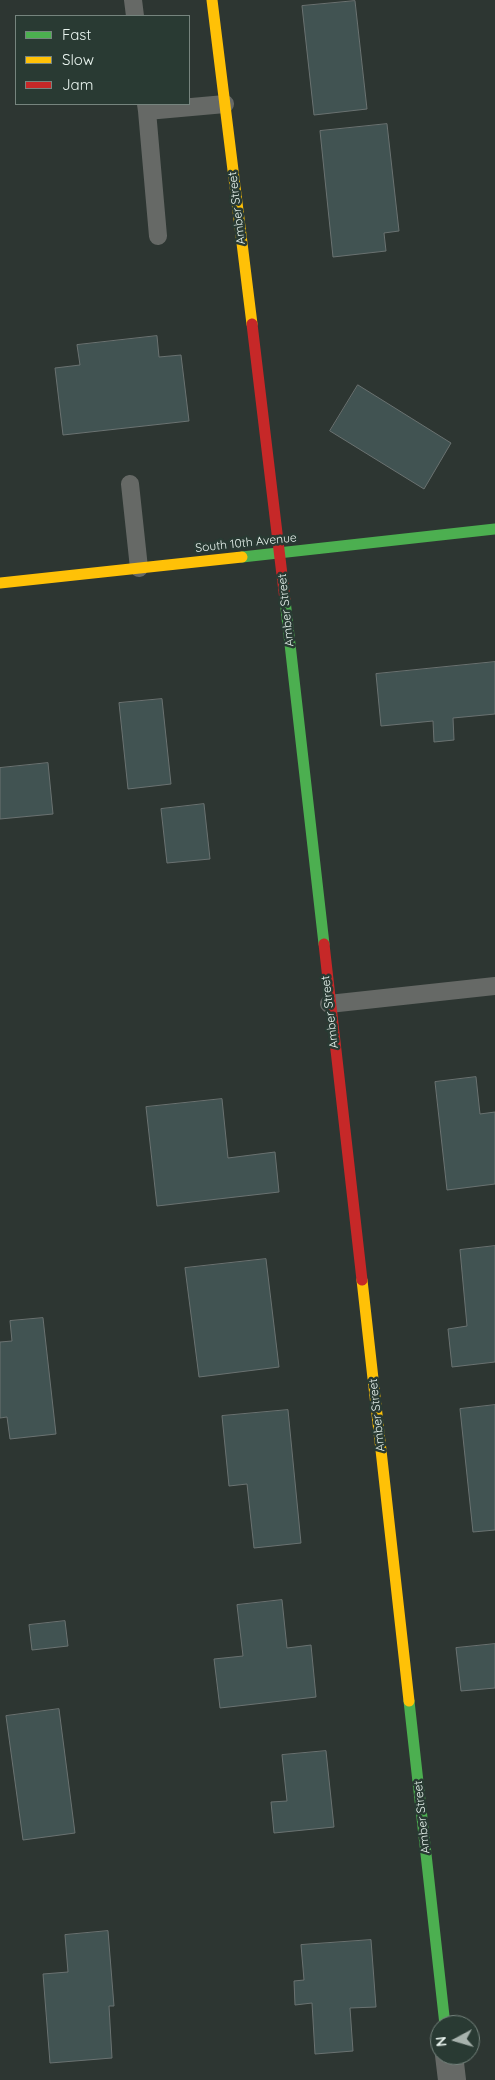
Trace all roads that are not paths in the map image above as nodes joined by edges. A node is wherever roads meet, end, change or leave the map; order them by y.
1 (133, 0) edge
2 (212, 0) edge
3 (135, 15) edge
4 (225, 104) junction
5 (147, 107) edge
6 (158, 236) dead end
7 (130, 484) dead end
8 (495, 529) edge
9 (280, 553) junction
10 (139, 568) junction
11 (0, 583) edge
12 (495, 986) edge
13 (329, 1004) junction
14 (444, 2015) edge
15 (450, 2065) edge
16 (452, 2080) edge

1 - 3 lane
2 - 4 street, Amber Street
4 - 5 lane
4 - 9 street, Amber Street
5 - 6 lane
7 - 10 lane
8 - 9 street, South 10th Avenue
9 - 10 street, South 10th Avenue
9 - 13 street, Amber Street
10 - 11 street, South 10th Avenue
12 - 13 lane
13 - 14 street, Amber Street
15 - 16 street

